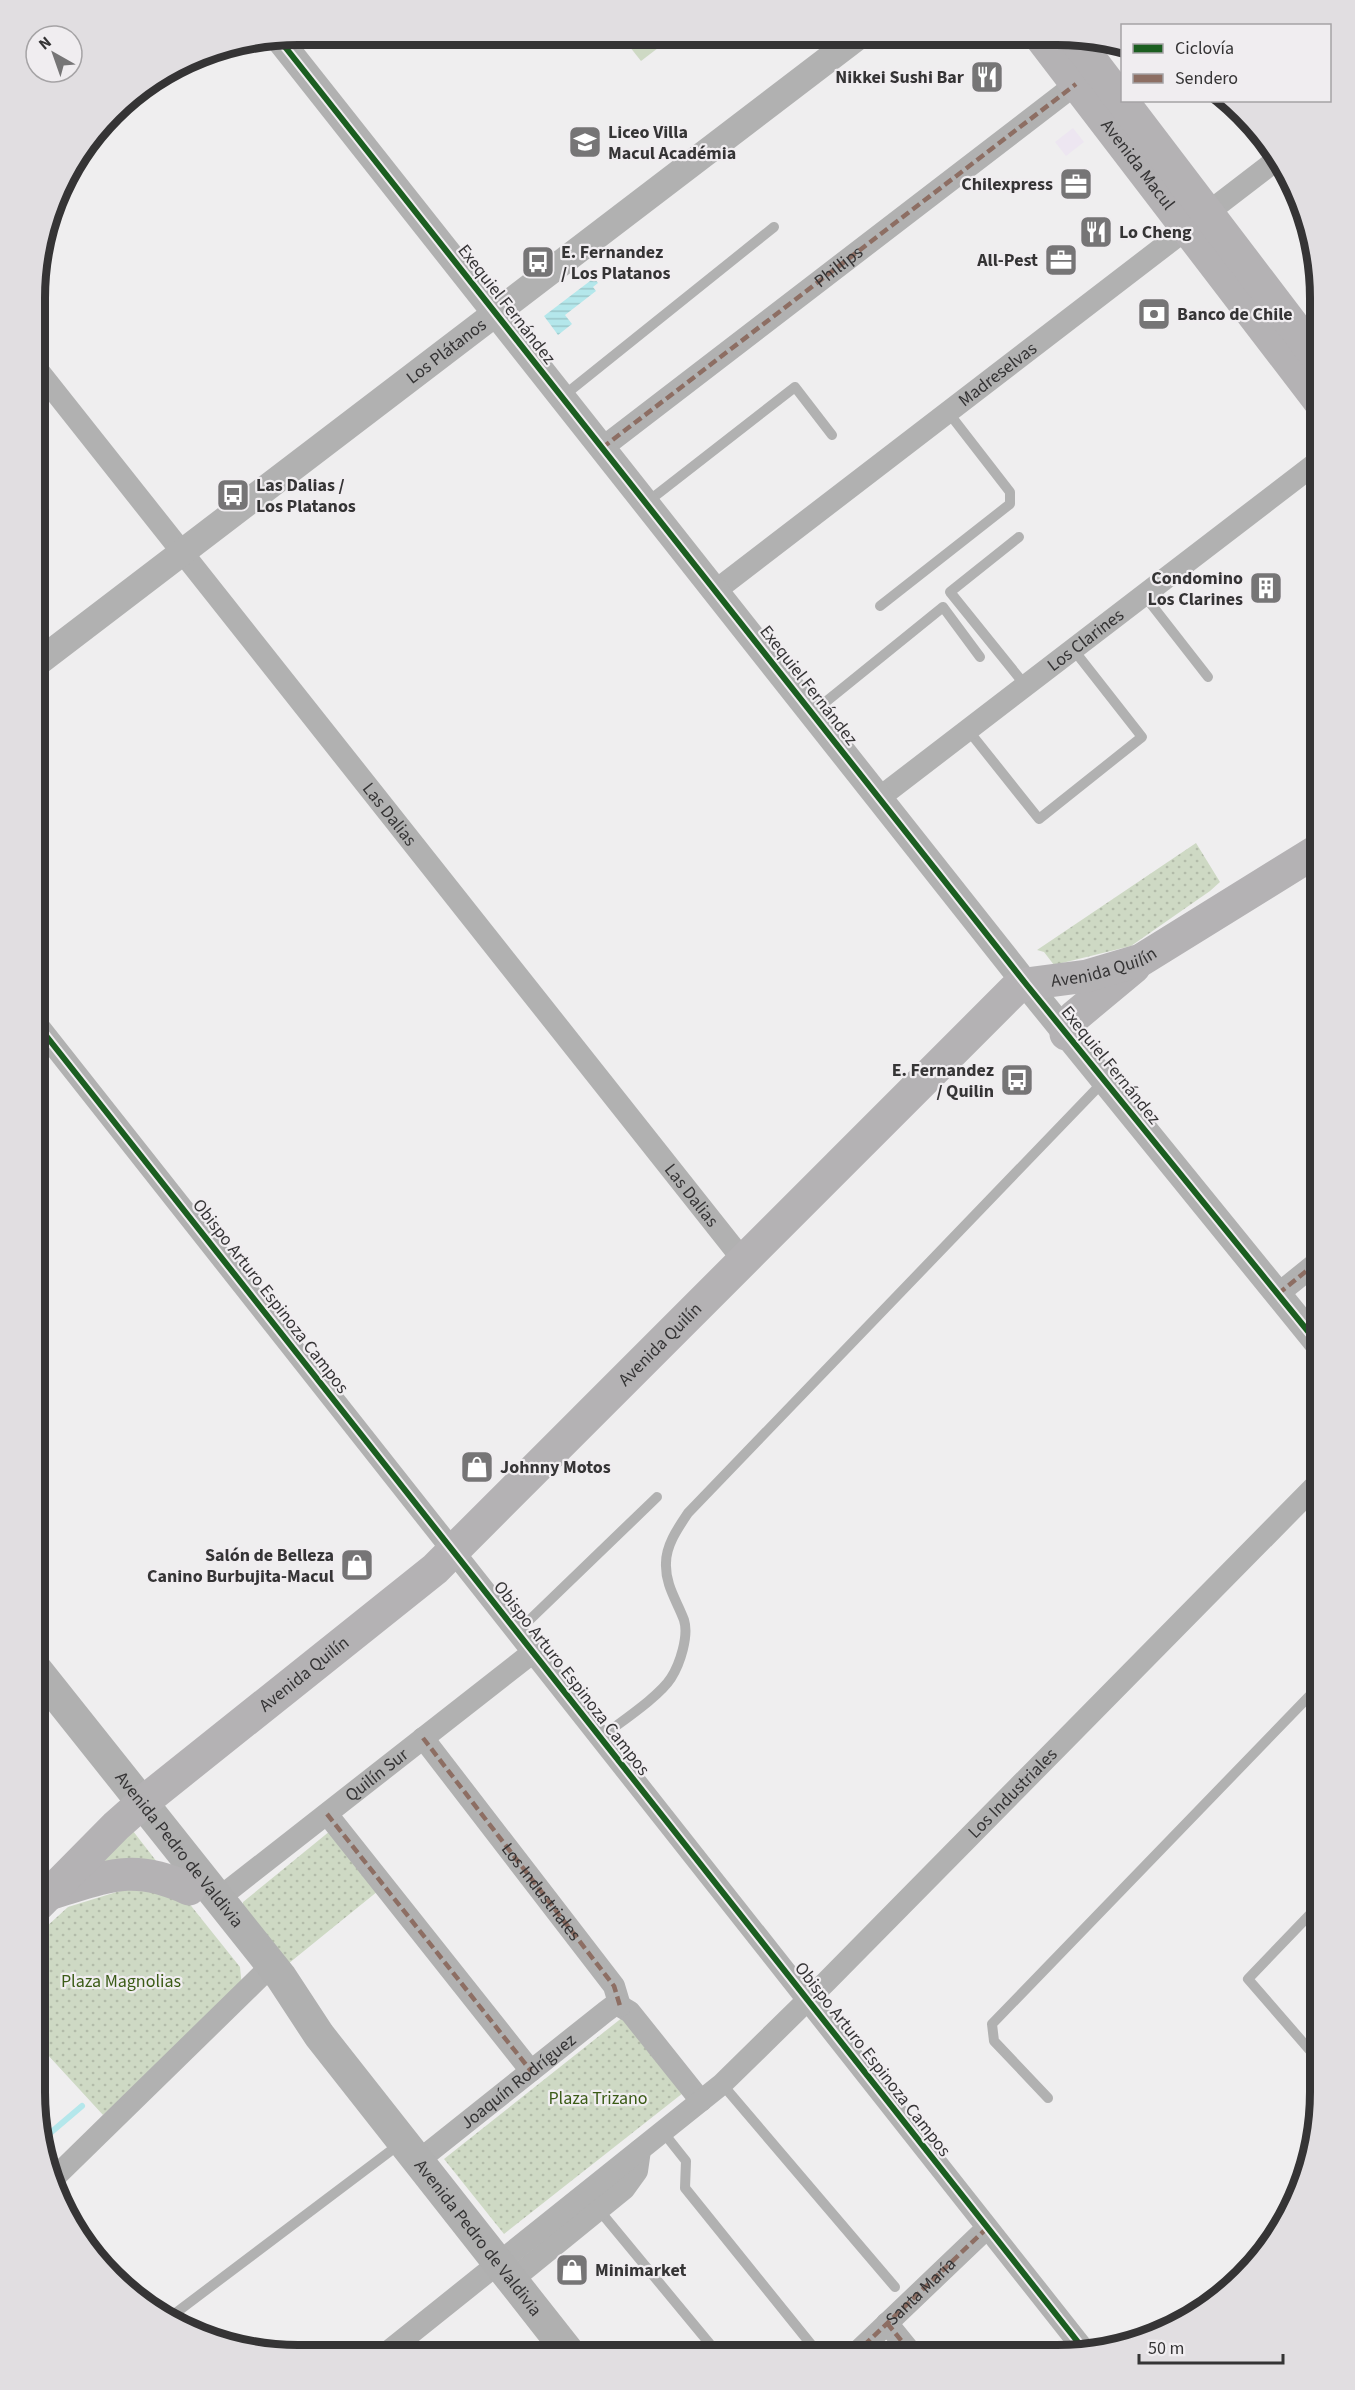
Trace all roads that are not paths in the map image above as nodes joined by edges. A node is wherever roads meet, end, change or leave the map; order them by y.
1 (847, 45) edge
2 (1047, 45) edge
3 (284, 46) edge
4 (1080, 46) edge
5 (1076, 84) junction
6 (1271, 164) edge
7 (1198, 221) junction
8 (774, 227) dead end
9 (495, 312) junction
10 (1310, 350) edge
11 (45, 379) edge
12 (1310, 387) edge
13 (562, 397) junction
14 (948, 412) junction
15 (832, 435) dead end
16 (602, 448) junction
17 (1310, 468) edge
18 (646, 503) junction
19 (1019, 537) dead end
20 (182, 552) junction
21 (715, 591) junction
22 (1144, 595) junction
23 (880, 606) dead end
24 (1073, 649) junction
25 (45, 657) edge
26 (980, 657) dead end
27 (1208, 677) dead end
28 (1024, 685) junction
29 (812, 714) junction
30 (968, 730) junction
31 (879, 798) junction
32 (1310, 855) edge
33 (1141, 960) junction
34 (1026, 984) junction
35 (45, 1034) edge
36 (1066, 1034) junction
37 (1104, 1081) junction
38 (743, 1260) junction
39 (1310, 1268) edge
40 (1278, 1294) junction
41 (1310, 1334) edge
42 (1310, 1491) edge
43 (657, 1497) dead end
44 (453, 1552) junction
45 (517, 1633) junction
46 (532, 1653) junction
47 (45, 1682) edge
48 (1310, 1695) edge
49 (45, 1706) edge
50 (423, 1738) junction
51 (600, 1738) junction
52 (136, 1809) junction
53 (327, 1814) junction
54 (204, 1894) junction
55 (45, 1898) edge
56 (45, 1899) edge
57 (1310, 1914) edge
58 (266, 1970) junction
59 (807, 2001) junction
60 (620, 2006) junction
61 (1310, 2050) edge
62 (531, 2071) junction
63 (722, 2084) junction
64 (1048, 2098) dead end
65 (701, 2101) junction
66 (663, 2132) junction
67 (640, 2150) junction
68 (411, 2151) junction
69 (58, 2174) edge
70 (599, 2210) junction
71 (987, 2228) junction
72 (505, 2272) junction
73 (895, 2287) dead end
74 (176, 2313) edge
75 (887, 2323) junction
76 (1079, 2344) edge
77 (398, 2345) edge
78 (563, 2345) edge
79 (711, 2345) edge
80 (812, 2345) edge
81 (864, 2345) edge
82 (905, 2345) edge

1 - 9 street, Los Plátanos
2 - 5 main road, Avenida Macul
3 - 9 street, Exequiel Fernández
4 - 7 main road, Avenida Macul
5 - 7 main road, Avenida Macul
5 - 16 street, Phillips
6 - 7 street, Madreselvas
7 - 10 main road, Avenida Macul
7 - 12 main road, Avenida Macul
7 - 14 street, Madreselvas
8 - 13 lane
9 - 13 street, Exequiel Fernández
9 - 20 street, Los Plátanos
11 - 20 street, Las Dalias
13 - 16 street, Exequiel Fernández
14 - 21 street, Madreselvas
14 - 23 lane
15 - 18 lane
16 - 18 street, Exequiel Fernández
17 - 22 street, Los Clarines
18 - 21 street, Exequiel Fernández
19 - 28 lane
20 - 25 street, Los Plátanos
20 - 38 street, Las Dalias
21 - 29 street, Exequiel Fernández
22 - 24 street, Los Clarines
22 - 27 lane
24 - 28 street, Los Clarines
24 - 30 lane
26 - 29 lane
28 - 30 street, Los Clarines
29 - 31 street, Exequiel Fernández
30 - 31 street, Los Clarines
31 - 34 street, Exequiel Fernández
32 - 33 main road, Avenida Quilín
33 - 34 main road, Avenida Quilín
33 - 36 main road
34 - 36 street, Exequiel Fernández
34 - 38 main road, Avenida Quilín
35 - 44 street, Obispo Arturo Espinoza Campos
36 - 37 street, Exequiel Fernández
37 - 40 street, Exequiel Fernández
37 - 51 lane
38 - 44 main road, Avenida Quilín
39 - 40 street
40 - 41 street, Exequiel Fernández
42 - 59 street, Los Industriales
43 - 45 lane
44 - 45 street, Obispo Arturo Espinoza Campos
44 - 52 main road, Avenida Quilín
45 - 46 street, Obispo Arturo Espinoza Campos
46 - 50 street, Quilín Sur
46 - 51 street, Obispo Arturo Espinoza Campos
47 - 52 main road, Avenida Pedro de Valdivia
48 - 64 lane
49 - 52 main road, Avenida Pedro de Valdivia
50 - 53 street, Quilín Sur
50 - 60 street, Los Industriales
51 - 59 street, Obispo Arturo Espinoza Campos
52 - 54 main road, Avenida Pedro de Valdivia
52 - 55 main road, Avenida Quilín
53 - 54 street, Quilín Sur
53 - 62 street
54 - 56 main road
54 - 58 main road, Avenida Pedro de Valdivia
57 - 61 lane
58 - 68 main road, Avenida Pedro de Valdivia
58 - 69 street
59 - 63 street, Los Industriales
59 - 71 street, Obispo Arturo Espinoza Campos
60 - 62 street, Joaquín Rodríguez
60 - 65 street, Los Industriales
62 - 68 street, Joaquín Rodríguez
63 - 65 street, Los Industriales
63 - 73 lane
65 - 66 street, Los Industriales
66 - 67 street, Los Industriales
66 - 80 lane
67 - 70 street, Los Industriales
67 - 72 street, Los Industriales
68 - 72 main road, Avenida Pedro de Valdivia
68 - 74 lane
70 - 72 street, Los Industriales
70 - 79 lane
71 - 75 street, Santa María
71 - 76 street, Obispo Arturo Espinoza Campos
72 - 77 street, Los Industriales
72 - 78 main road, Avenida Pedro de Valdivia
75 - 81 street, Santa María
75 - 82 street

